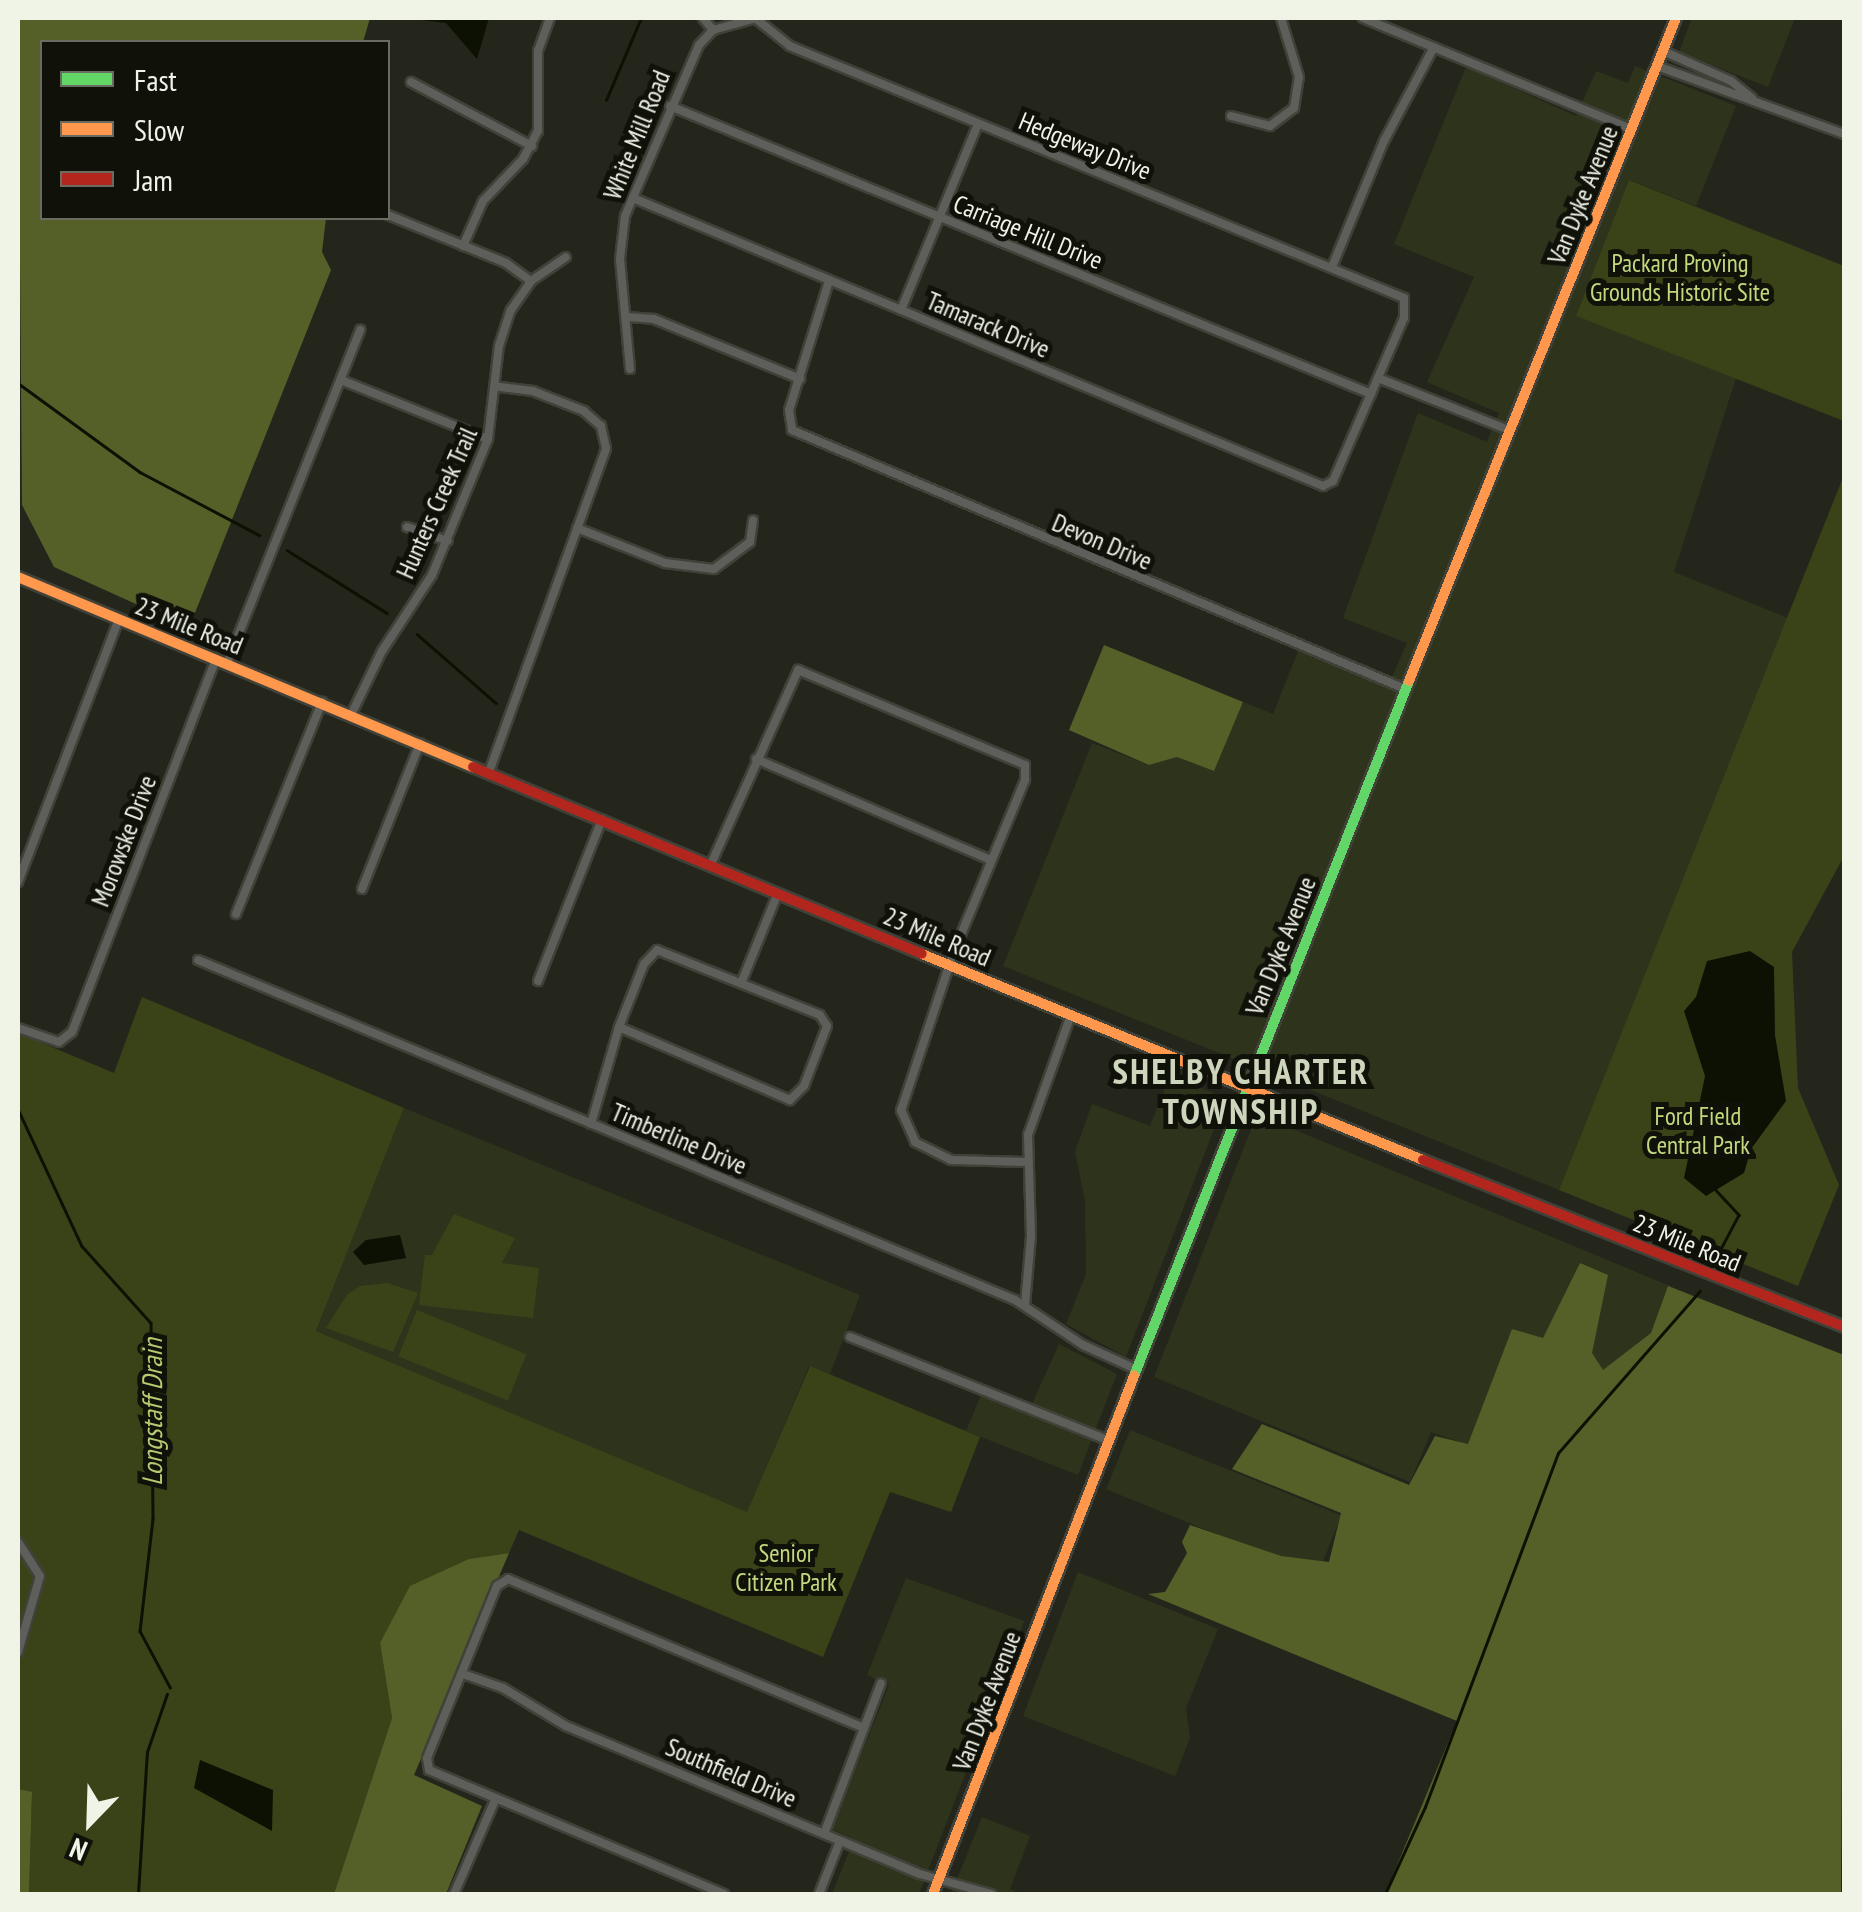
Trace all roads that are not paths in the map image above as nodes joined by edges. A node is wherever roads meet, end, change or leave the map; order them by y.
1 (550, 18) edge
2 (703, 18) edge
3 (756, 18) edge
4 (1281, 18) edge
5 (1363, 18) edge
6 (1676, 18) edge
7 (713, 30) junction
8 (1434, 47) junction
9 (1663, 51) junction
10 (1657, 66) junction
11 (412, 82) dead end
12 (1752, 98) junction
13 (670, 106) junction
14 (1232, 116) dead end
15 (978, 124) junction
16 (1631, 129) junction
17 (1844, 134) edge
18 (532, 146) junction
19 (632, 198) junction
20 (390, 216) edge
21 (939, 218) junction
22 (462, 246) junction
23 (566, 257) dead end
24 (1332, 268) junction
25 (829, 280) junction
26 (531, 281) junction
27 (901, 310) junction
28 (628, 317) junction
29 (360, 330) dead end
30 (630, 369) dead end
31 (800, 378) junction
32 (1378, 378) junction
33 (341, 380) junction
34 (498, 387) junction
35 (1371, 394) junction
36 (1509, 430) junction
37 (488, 439) junction
38 (753, 520) dead end
39 (407, 527) dead end
40 (577, 528) junction
41 (448, 540) junction
42 (18, 577) edge
43 (119, 619) junction
44 (222, 661) junction
45 (1404, 689) junction
46 (322, 702) junction
47 (351, 715) junction
48 (420, 744) junction
49 (756, 760) junction
50 (489, 772) junction
51 (602, 819) junction
52 (990, 860) junction
53 (712, 864) junction
54 (18, 882) edge
55 (362, 889) dead end
56 (778, 892) junction
57 (236, 914) dead end
58 (198, 960) dead end
59 (952, 964) junction
60 (538, 981) dead end
61 (742, 981) junction
62 (1071, 1014) junction
63 (620, 1027) junction
64 (18, 1028) edge
65 (1245, 1088) junction
66 (590, 1124) junction
67 (1025, 1162) junction
68 (1025, 1305) junction
69 (1844, 1327) edge
70 (850, 1337) dead end
71 (1138, 1370) junction
72 (1110, 1441) junction
73 (18, 1542) edge
74 (18, 1652) edge
75 (463, 1674) junction
76 (881, 1683) dead end
77 (864, 1728) junction
78 (495, 1800) junction
79 (824, 1834) junction
80 (840, 1841) junction
81 (938, 1879) junction
82 (454, 1894) edge
83 (724, 1894) edge
84 (819, 1894) edge
85 (933, 1894) edge
86 (990, 1894) edge

1 - 18 street
2 - 7 street
3 - 7 street
3 - 15 street, Hedgeway Drive
4 - 14 street
5 - 8 street
6 - 9 main road, Van Dyke Avenue
7 - 13 street, White Mill Road
8 - 16 street
8 - 24 street
9 - 10 main road, Van Dyke Avenue
9 - 12 street
10 - 12 street
10 - 16 main road, Van Dyke Avenue
11 - 18 street
12 - 17 street
13 - 19 street, White Mill Road
13 - 21 street, Carriage Hill Drive
15 - 21 street
15 - 24 street, Hedgeway Drive
16 - 36 main road, Van Dyke Avenue
18 - 22 street
19 - 25 street, Tamarack Drive
19 - 28 street, White Mill Road
20 - 22 street
21 - 27 street
21 - 35 street, Carriage Hill Drive
22 - 26 street
23 - 26 street, Hunters Creek Trail
24 - 32 street, Hedgeway Drive
25 - 27 street, Tamarack Drive
25 - 31 street
26 - 34 street, Hunters Creek Trail
27 - 35 street, Tamarack Drive
28 - 30 street, White Mill Road
28 - 31 street
29 - 33 street, Morowske Drive
31 - 45 street, Devon Drive
32 - 35 street
32 - 36 street
33 - 37 street
33 - 44 street, Morowske Drive
34 - 37 street, Hunters Creek Trail
34 - 40 street
36 - 45 main road, Van Dyke Avenue
37 - 41 street, Hunters Creek Trail
38 - 40 street
39 - 41 street
40 - 50 street
41 - 47 street, Hunters Creek Trail
42 - 43 main road, 23 Mile Road
43 - 44 main road, 23 Mile Road
43 - 54 street
44 - 46 main road, 23 Mile Road
44 - 64 street, Morowske Drive
45 - 65 main road, Van Dyke Avenue
46 - 47 main road, 23 Mile Road
46 - 57 street
47 - 48 main road, 23 Mile Road
48 - 50 main road, 23 Mile Road
48 - 55 street
49 - 52 street
49 - 52 street
49 - 53 street
50 - 51 main road, 23 Mile Road
51 - 53 main road, 23 Mile Road
51 - 60 street
52 - 59 street
53 - 56 main road, 23 Mile Road
56 - 59 main road, 23 Mile Road
56 - 61 street
58 - 66 street, Timberline Drive
59 - 62 main road, 23 Mile Road
59 - 67 street
61 - 63 street
61 - 63 street
62 - 65 main road, 23 Mile Road
62 - 67 street
63 - 66 street
65 - 69 main road, 23 Mile Road
65 - 71 main road, Van Dyke Avenue
66 - 68 street, Timberline Drive
67 - 68 street
68 - 71 street, Timberline Drive
70 - 72 street
71 - 72 main road, Van Dyke Avenue
72 - 81 main road, Van Dyke Avenue
73 - 74 street
75 - 77 street
75 - 78 street
75 - 79 street, Southfield Drive
76 - 77 street
77 - 79 street
78 - 82 street
78 - 83 street
79 - 80 street, Southfield Drive
80 - 81 street, Southfield Drive
80 - 84 street
81 - 85 main road, Van Dyke Avenue
81 - 86 street, Southfield Drive

